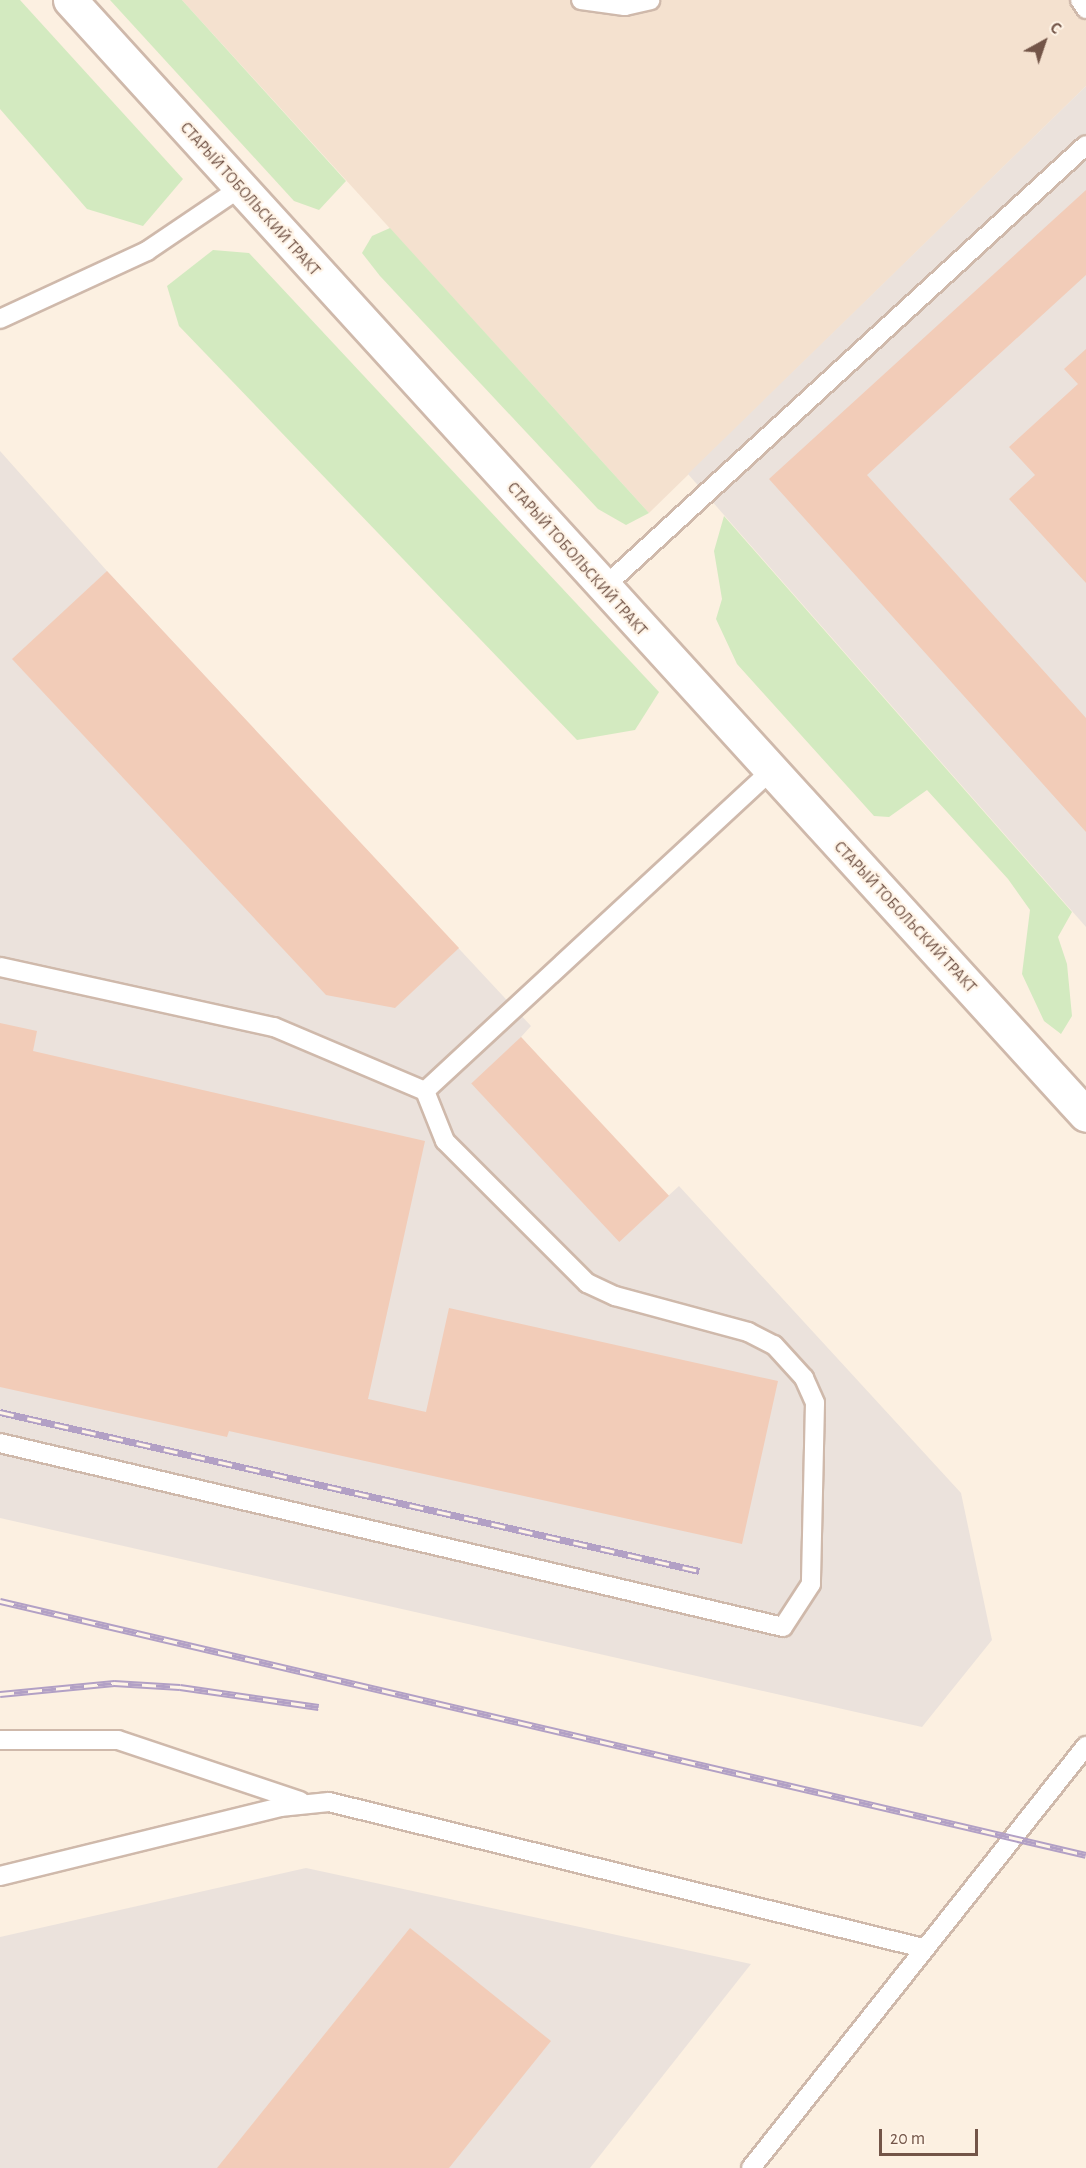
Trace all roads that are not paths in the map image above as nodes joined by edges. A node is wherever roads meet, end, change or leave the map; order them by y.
1 (70, 0) edge
2 (581, 0) edge
3 (650, 0) edge
4 (1080, 0) edge
5 (1086, 9) edge
6 (1086, 145) edge
7 (240, 188) junction
8 (0, 319) edge
9 (603, 588) junction
10 (770, 771) junction
11 (0, 967) edge
12 (425, 1091) junction
13 (1086, 1115) edge
14 (0, 1443) edge
15 (0, 1740) edge
16 (1086, 1746) edge
17 (303, 1802) junction
18 (0, 1876) edge
19 (923, 1948) junction
20 (752, 2168) edge

1 - 7 street, СТАРЫЙ ТОБОЛЬСКИЙ ТРАКТ
2 - 3 lane
4 - 5 lane
6 - 9 lane
7 - 8 lane
7 - 9 street, СТАРЫЙ ТОБОЛЬСКИЙ ТРАКТ
9 - 10 street, СТАРЫЙ ТОБОЛЬСКИЙ ТРАКТ
10 - 12 lane
10 - 13 street, СТАРЫЙ ТОБОЛЬСКИЙ ТРАКТ
11 - 12 lane
12 - 14 lane
15 - 17 lane
16 - 19 lane
17 - 18 lane
17 - 19 lane
19 - 20 lane

